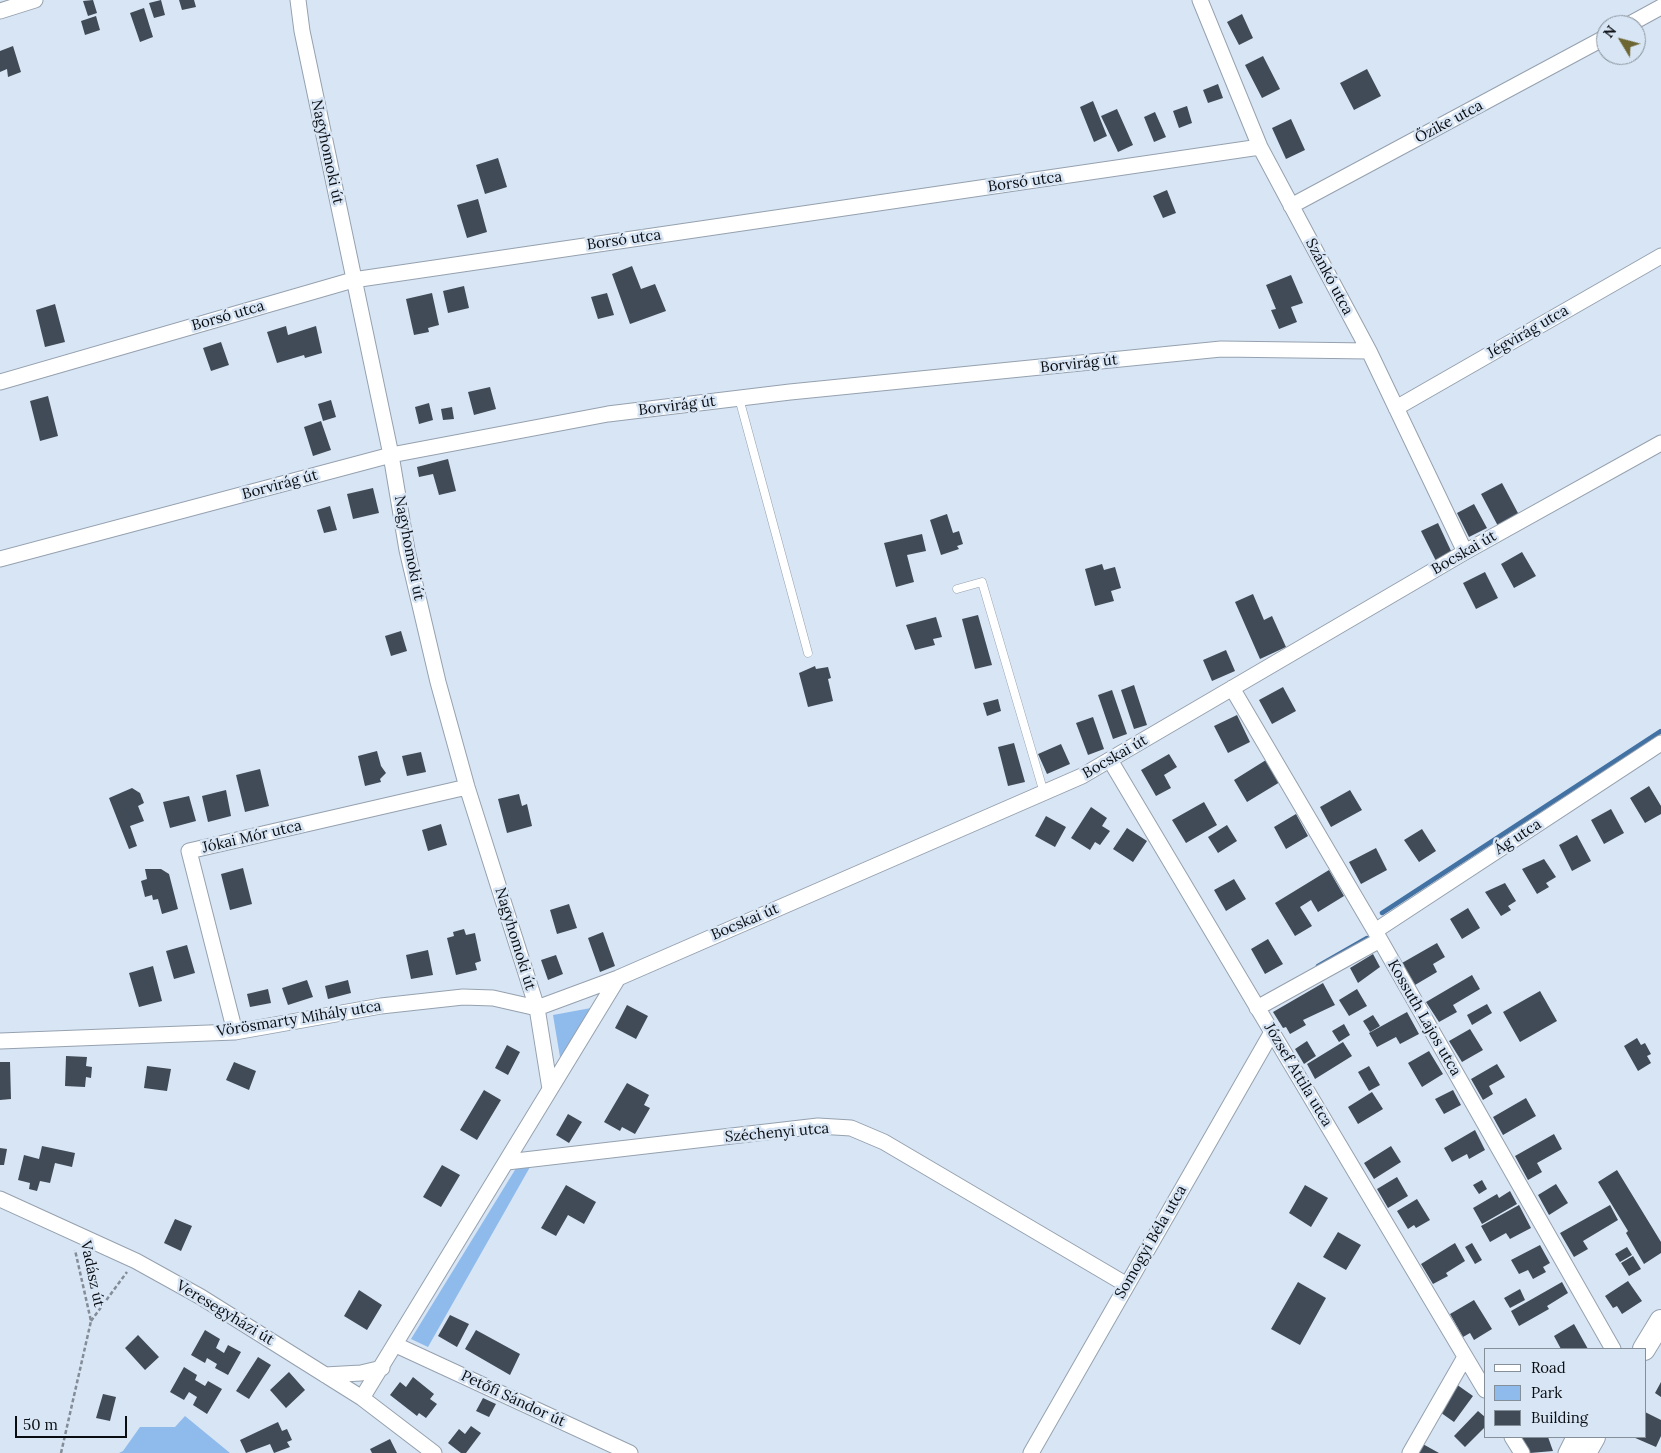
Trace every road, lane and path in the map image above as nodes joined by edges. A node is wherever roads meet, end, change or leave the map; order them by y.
1 (35, 0) edge
2 (298, 0) edge
3 (1200, 0) edge
4 (1661, 7) edge
5 (0, 11) edge
6 (1646, 15) edge
7 (1596, 42) edge
8 (1260, 147) junction
9 (1291, 206) junction
10 (1661, 256) edge
11 (353, 280) junction
12 (1368, 350) junction
13 (0, 382) edge
14 (739, 398) junction
15 (1396, 408) junction
16 (1661, 443) edge
17 (392, 455) junction
18 (1465, 552) junction
19 (0, 560) edge
20 (957, 589) dead end
21 (808, 653) dead end
22 (1232, 688) junction
23 (1661, 743) edge
24 (1110, 760) junction
25 (467, 787) junction
26 (1044, 793) junction
27 (1377, 936) junction
28 (618, 978) junction
29 (537, 1008) junction
30 (1258, 1008) junction
31 (235, 1032) junction
32 (1272, 1032) junction
33 (0, 1041) edge
34 (550, 1089) junction
35 (507, 1162) junction
36 (0, 1199) edge
37 (71, 1232) junction
38 (136, 1261) junction
39 (1127, 1285) junction
40 (90, 1321) junction
41 (1661, 1321) edge
42 (396, 1345) junction
43 (1612, 1348) edge
44 (1645, 1348) edge
45 (1465, 1357) junction
46 (382, 1368) junction
47 (325, 1375) junction
48 (1484, 1388) edge
49 (362, 1398) junction
50 (1513, 1438) edge
51 (1574, 1438) edge
52 (1593, 1438) edge
53 (61, 1453) edge
54 (434, 1453) edge
55 (630, 1453) edge
56 (1030, 1453) edge
57 (1410, 1453) edge
58 (1522, 1453) edge
59 (1566, 1453) edge
60 (1585, 1453) edge

1 - 5 street
2 - 11 street, Nagyhomoki út
3 - 8 street, Szánkó utca
4 - 6 street
7 - 9 street, Őzike utca
8 - 9 street, Szánkó utca
8 - 11 street, Borsó utca
9 - 12 street, Szánkó utca
10 - 15 street, Jégvirág utca
11 - 13 street, Borsó utca
11 - 17 street, Nagyhomoki út
12 - 14 street, Borvirág út
12 - 15 street, Szánkó utca
14 - 17 street, Borvirág út
14 - 21 lane
15 - 18 street, Szánkó utca
16 - 18 street, Bocskai út
17 - 19 street, Borvirág út
17 - 25 street, Nagyhomoki út
18 - 22 street, Bocskai út
20 - 26 lane
22 - 24 street, Bocskai út
22 - 27 street, Kossuth Lajos utca
23 - 27 street, Ág utca
24 - 26 street, Bocskai út
24 - 30 street, József Attila utca
25 - 29 street, Nagyhomoki út
25 - 31 street, Jókai Mór utca
26 - 28 street, Bocskai út
27 - 30 street, Ág utca
27 - 43 street, Kossuth Lajos utca
28 - 29 street, Bocskai út
28 - 34 street
29 - 31 street, Vörösmarty Mihály utca
29 - 34 street, Nagyhomoki út
30 - 32 street, József Attila utca
31 - 33 street, Vörösmarty Mihály utca
32 - 39 street, Somogyi Béla utca
32 - 45 street, József Attila utca
34 - 35 street
35 - 39 street, Széchenyi utca
35 - 42 street
36 - 37 street, Veresegyházi út
37 - 38 street, Veresegyházi út
37 - 40 path, Vadász út
38 - 40 path, Vadász út
38 - 47 street, Veresegyházi út
39 - 56 street, Somogyi Béla utca
40 - 53 path, Vadász út
41 - 44 main road
42 - 46 street
42 - 55 street, Petőfi Sándor út
45 - 48 street, József Attila utca
45 - 57 street
46 - 47 street
46 - 49 street
47 - 49 street, Veresegyházi út
49 - 54 street, Veresegyházi út
50 - 58 street
51 - 59 street
52 - 60 main road

